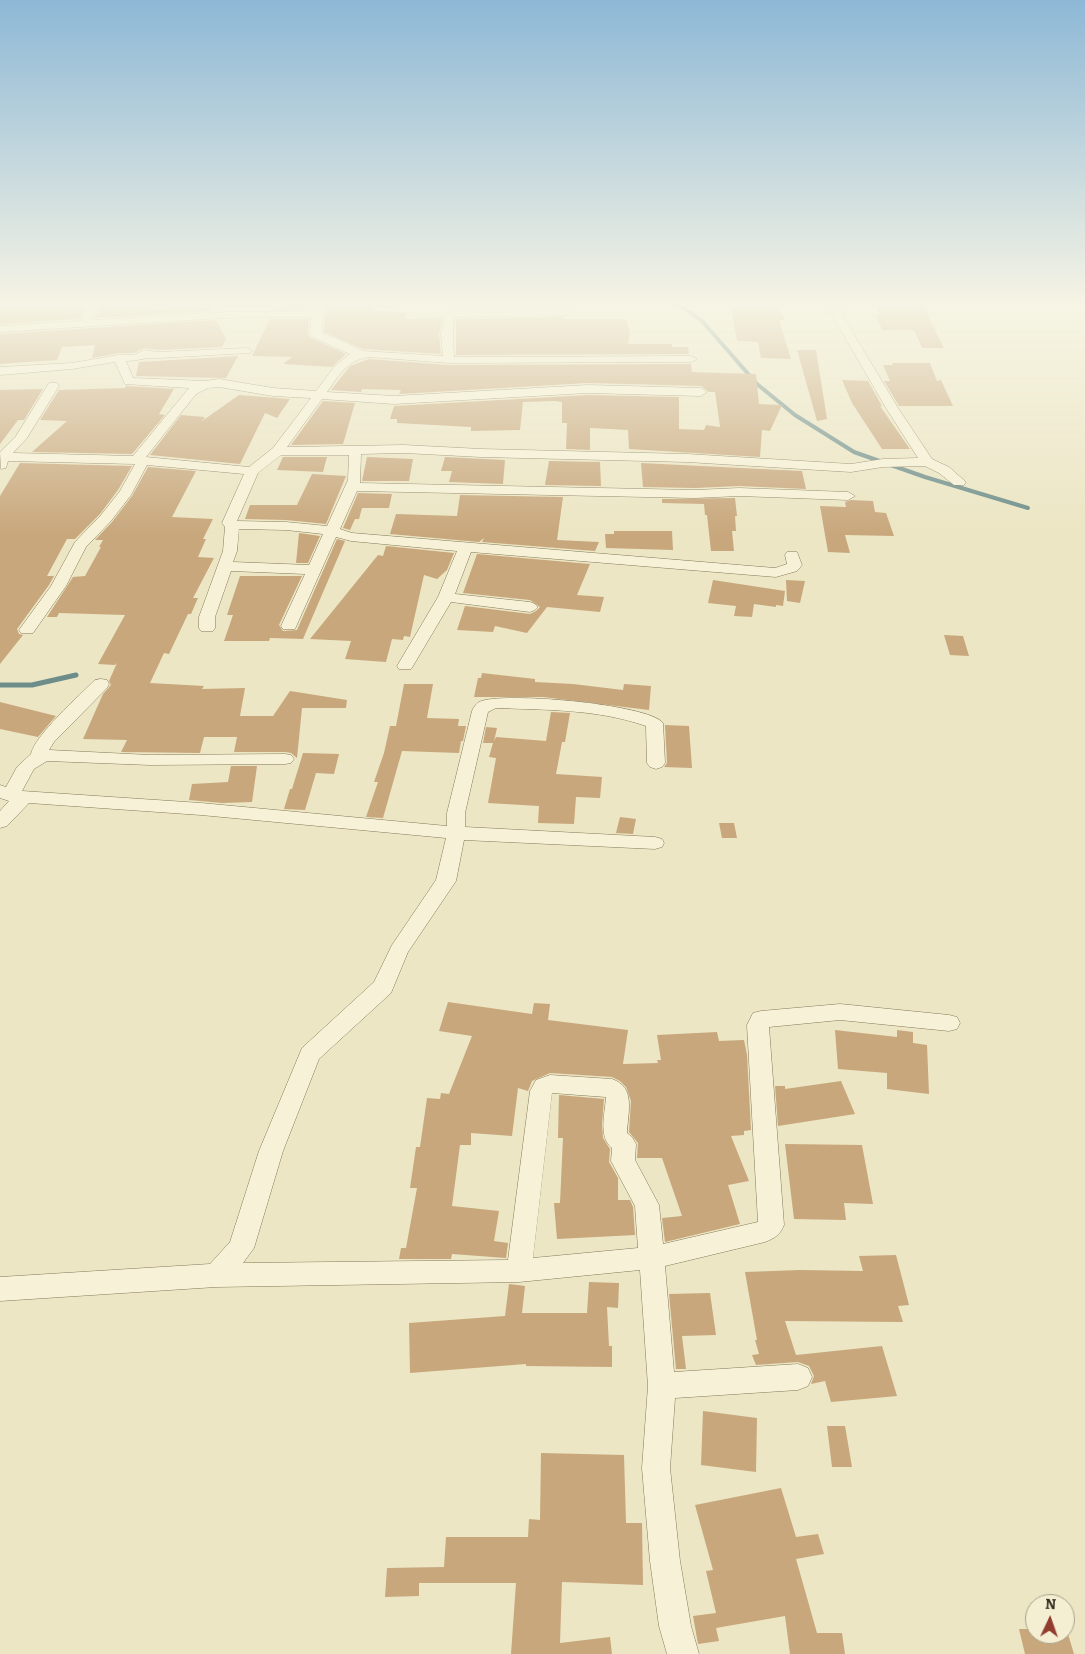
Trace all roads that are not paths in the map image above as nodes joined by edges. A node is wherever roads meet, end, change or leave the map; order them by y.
1 (128, 380) edge
2 (330, 380) edge
3 (876, 380) edge
4 (205, 385) junction
5 (53, 386) dead end
6 (701, 392) dead end
7 (319, 395) junction
8 (278, 451) junction
9 (356, 451) junction
10 (1, 460) edge
11 (140, 461) junction
12 (927, 462) junction
13 (252, 471) junction
14 (959, 482) dead end
15 (351, 487) junction
16 (848, 496) dead end
17 (232, 526) junction
18 (331, 532) junction
19 (466, 548) junction
20 (792, 555) dead end
21 (225, 566) junction
22 (313, 570) junction
23 (446, 596) junction
24 (530, 607) dead end
25 (289, 626) dead end
26 (207, 628) dead end
27 (27, 630) dead end
28 (405, 666) dead end
29 (101, 684) dead end
30 (40, 756) junction
31 (285, 759) dead end
32 (656, 763) dead end
33 (20, 774) junction
34 (0, 779) edge
35 (12, 795) edge
36 (0, 822) edge
37 (456, 833) junction
38 (656, 843) dead end
39 (949, 1023) dead end
40 (650, 1258) junction
41 (519, 1271) junction
42 (216, 1275) junction
43 (0, 1289) edge
44 (798, 1377) dead end
45 (662, 1386) junction
46 (683, 1654) edge

1 - 4 street
2 - 7 street
3 - 12 street
4 - 7 street
4 - 11 street
5 - 10 street
6 - 7 street
7 - 8 street
8 - 9 street
8 - 13 street
9 - 12 street
9 - 15 street
10 - 11 street
11 - 13 street
11 - 27 street
12 - 14 street
13 - 17 street
15 - 16 street
15 - 18 street
17 - 18 street
17 - 21 street
18 - 19 street
18 - 22 street
19 - 20 street
19 - 23 street
21 - 22 street
21 - 26 street
22 - 25 street
23 - 24 street
23 - 28 street
29 - 30 street
30 - 31 street
30 - 33 street
32 - 37 street
33 - 34 street
33 - 35 street
35 - 36 street
35 - 37 street
37 - 38 street
37 - 42 street
39 - 40 street
40 - 41 street
40 - 41 street
40 - 45 street
41 - 42 street
42 - 43 street
44 - 45 street
45 - 46 street

